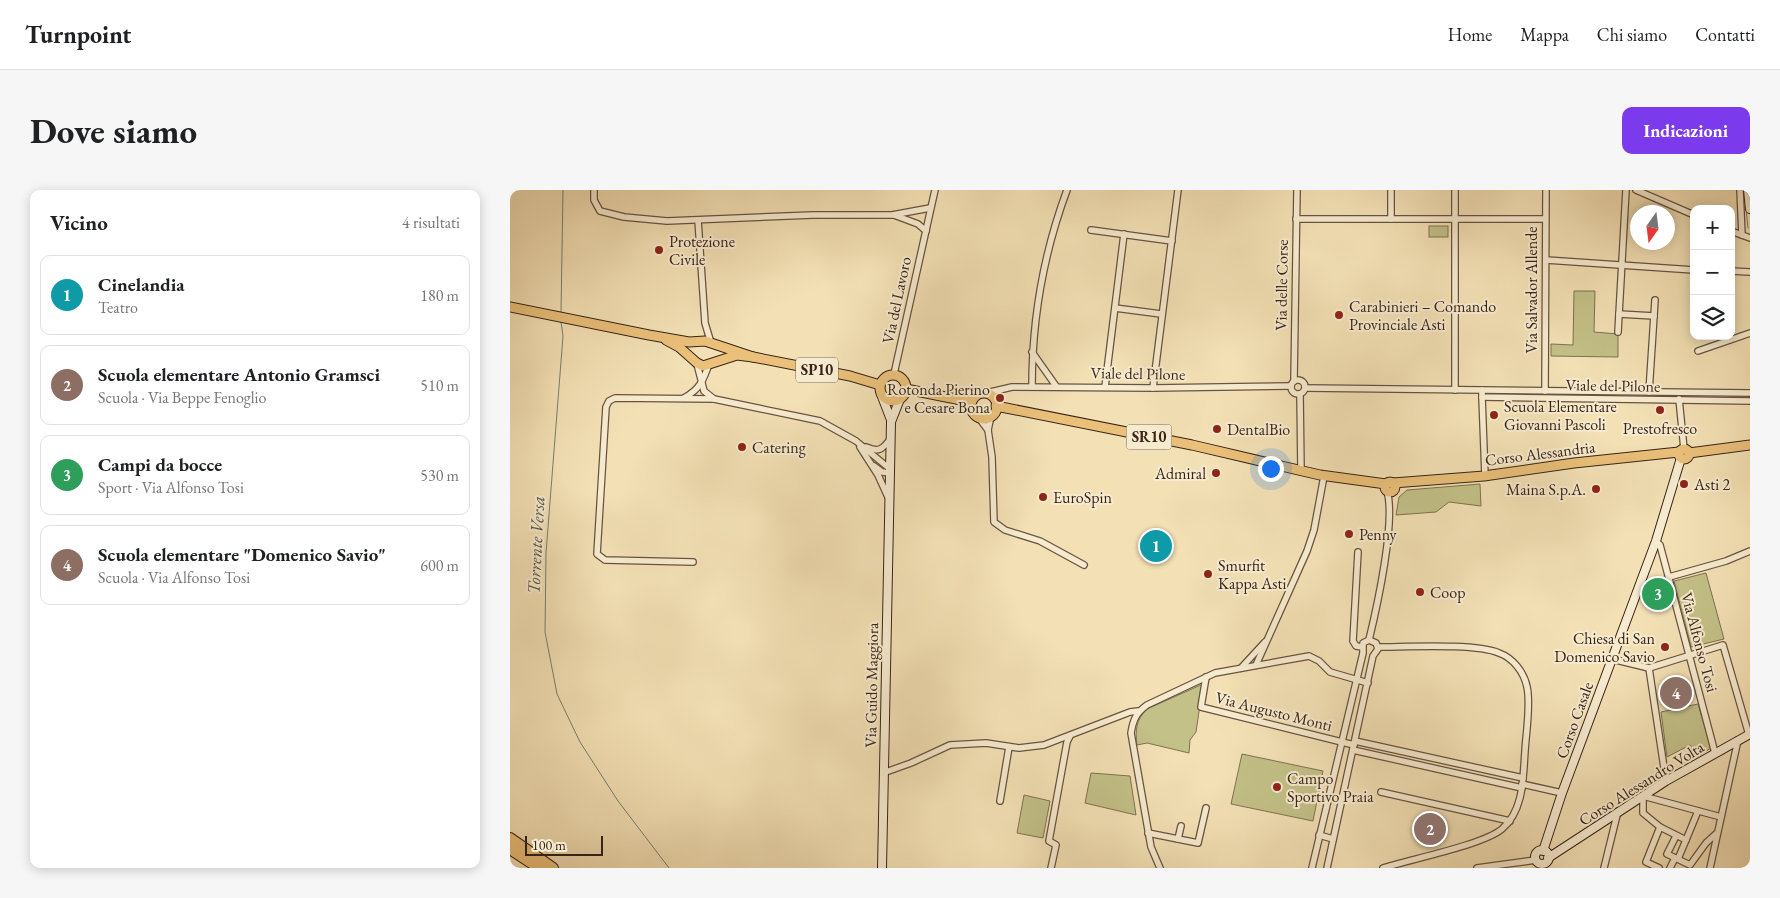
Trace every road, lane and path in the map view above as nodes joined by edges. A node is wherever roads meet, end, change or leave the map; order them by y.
1 (594, 190) edge
2 (934, 190) edge
3 (1067, 190) edge
4 (1178, 190) edge
5 (1296, 190) edge
6 (1391, 190) edge
7 (1455, 190) edge
8 (1546, 190) edge
9 (1626, 190) edge
10 (1636, 190) edge
11 (1740, 190) edge
12 (1748, 190) edge
13 (930, 208) junction
14 (1750, 209) edge
15 (1690, 213) edge
16 (892, 215) junction
17 (1296, 219) junction
18 (1391, 219) junction
19 (1456, 219) junction
20 (1545, 219) junction
21 (698, 220) junction
22 (1091, 230) dead end
23 (926, 231) junction
24 (1735, 232) edge
25 (1124, 234) junction
26 (1742, 235) junction
27 (1750, 238) edge
28 (1172, 241) junction
29 (1546, 260) junction
30 (1622, 264) junction
31 (1690, 270) edge
32 (1735, 271) edge
33 (1750, 272) edge
34 (1655, 300) dead end
35 (510, 306) edge
36 (1115, 308) junction
37 (1161, 314) junction
38 (1619, 314) junction
39 (1654, 316) junction
40 (1618, 332) dead end
41 (1750, 333) edge
42 (649, 335) junction
43 (709, 343) junction
44 (1698, 351) dead end
45 (1032, 352) junction
46 (753, 357) junction
47 (694, 360) junction
48 (710, 364) junction
49 (894, 374) junction
50 (703, 384) junction
51 (1292, 384) junction
52 (1056, 386) junction
53 (1032, 387) junction
54 (1105, 387) junction
55 (1153, 388) junction
56 (1305, 388) junction
57 (881, 389) junction
58 (906, 389) junction
59 (1455, 390) junction
60 (1482, 390) junction
61 (1545, 391) junction
62 (1649, 392) junction
63 (986, 393) junction
64 (1750, 393) edge
65 (1300, 394) junction
66 (1482, 397) junction
67 (684, 398) junction
68 (900, 399) junction
69 (1679, 399) junction
70 (714, 400) junction
71 (1750, 401) edge
72 (971, 402) junction
73 (996, 406) junction
74 (991, 416) junction
75 (979, 418) junction
76 (891, 422) junction
77 (988, 430) junction
78 (891, 438) junction
79 (856, 441) junction
80 (1750, 445) edge
81 (1683, 453) junction
82 (870, 463) junction
83 (890, 471) junction
84 (1301, 471) junction
85 (1324, 476) junction
86 (1485, 476) junction
87 (1388, 488) junction
88 (890, 502) junction
89 (1656, 541) junction
90 (1750, 551) edge
91 (1358, 552) dead end
92 (693, 562) dead end
93 (1084, 565) dead end
94 (1669, 578) junction
95 (1370, 640) junction
96 (1266, 641) junction
97 (1378, 646) junction
98 (1362, 650) junction
99 (1373, 656) junction
100 (1689, 656) junction
101 (1612, 659) junction
102 (1256, 665) junction
103 (1242, 668) junction
104 (1649, 668) junction
105 (1206, 676) junction
106 (1355, 680) junction
107 (1368, 683) junction
108 (1351, 698) junction
109 (1364, 701) junction
110 (1138, 711) junction
111 (1749, 734) edge
112 (1070, 736) junction
113 (1738, 740) junction
114 (1341, 742) junction
115 (1354, 745) junction
116 (1009, 748) junction
117 (1714, 753) junction
118 (883, 773) junction
119 (1666, 781) junction
120 (1522, 783) junction
121 (1331, 785) junction
122 (1344, 788) junction
123 (1381, 792) dead end
124 (1562, 793) junction
125 (1643, 796) junction
126 (1000, 801) dead end
127 (1206, 808) dead end
128 (1698, 811) junction
129 (1616, 815) junction
130 (1721, 817) junction
131 (1510, 821) junction
132 (1181, 826) dead end
133 (1660, 827) junction
134 (1148, 833) junction
135 (1717, 833) junction
136 (1319, 835) junction
137 (1676, 836) junction
138 (510, 838) edge
139 (1178, 839) junction
140 (1333, 839) junction
141 (1686, 840) junction
142 (510, 849) edge
143 (1546, 854) junction
144 (1676, 859) junction
145 (1537, 864) edge
146 (539, 868) edge
147 (553, 868) edge
148 (882, 868) edge
149 (1050, 868) edge
150 (1160, 868) edge
151 (1312, 868) edge
152 (1327, 868) edge
153 (1383, 868) edge
154 (1477, 868) edge
155 (1604, 868) edge
156 (1659, 868) edge
157 (1670, 868) edge
158 (1710, 868) edge

1 - 21 street
2 - 13 street, Via del Lavoro
3 - 45 street
4 - 28 street
5 - 17 street, Via delle Corse
6 - 18 street
7 - 19 street
8 - 20 street, Via Salvador Allende
9 - 30 street
10 - 15 street
11 - 26 street
12 - 14 street
13 - 16 street
13 - 23 street, Via del Lavoro
16 - 21 street
16 - 23 street
17 - 18 street
17 - 51 street, Via delle Corse
18 - 19 street
19 - 20 street
19 - 59 street
20 - 29 street, Via Salvador Allende
21 - 43 street
22 - 25 street
23 - 49 street, Via del Lavoro
24 - 26 street
25 - 28 street
25 - 36 street
26 - 27 street
28 - 37 street
29 - 30 street
29 - 61 street, Via Salvador Allende
30 - 31 street
30 - 38 street
32 - 33 street
34 - 39 street
35 - 42 main road, SP10
36 - 37 street
36 - 54 street
37 - 55 street
38 - 39 street
38 - 40 street
39 - 62 street
41 - 44 street
42 - 43 main road, SP10
42 - 47 main road, SP10
43 - 46 main road, SP10
43 - 47 main road
43 - 48 main road
45 - 52 street
45 - 53 street
46 - 48 main road, SP10
46 - 57 main road, SP10
47 - 48 main road, SP10
47 - 50 street
48 - 50 street
49 - 57 main road
49 - 58 main road
50 - 67 street
50 - 70 street
51 - 55 street, Viale del Pilone
51 - 56 street
51 - 65 street
52 - 53 street, Viale del Pilone
52 - 54 street, Viale del Pilone
53 - 63 street, Viale del Pilone
54 - 55 street, Viale del Pilone
56 - 59 street, Viale del Pilone
56 - 65 street
57 - 68 main road, SP10
57 - 76 street, Via Guido Maggiora
58 - 68 main road
58 - 72 main road
59 - 60 street, Viale del Pilone
60 - 61 street, Viale del Pilone
60 - 66 street
61 - 62 street, Viale del Pilone
62 - 64 street, Viale del Pilone
63 - 72 main road
63 - 73 main road
65 - 84 street
66 - 69 street, Viale del Pilone
66 - 86 street
67 - 70 street, Via Guido Maggiora
67 - 92 street, Via Guido Maggiora
68 - 76 street, Via Guido Maggiora
69 - 71 street, Viale del Pilone
69 - 81 street
70 - 79 street, Via Guido Maggiora
72 - 75 main road
73 - 74 main road
73 - 84 main road, SR10
74 - 75 main road
74 - 77 street
75 - 77 street
76 - 78 street, Via Guido Maggiora
77 - 93 street
78 - 79 street, Via Guido Maggiora
78 - 83 street, Via Guido Maggiora
79 - 82 street, Via Guido Maggiora
79 - 83 street, Via Guido Maggiora
80 - 81 main road, Corso Alessandria
81 - 86 main road, Corso Alessandria
81 - 89 street, Corso Casale
82 - 83 street
82 - 88 street, Via Guido Maggiora
83 - 88 street, Via Guido Maggiora
84 - 85 main road, SR10
85 - 87 main road, SR10
85 - 96 street
86 - 87 main road, Corso Alessandria
87 - 95 street
88 - 118 street, Via Guido Maggiora
89 - 94 street, Via Alfonso Tosi
89 - 101 street, Corso Casale
90 - 94 street
91 - 98 street
94 - 100 street, Via Alfonso Tosi
95 - 97 street
95 - 98 street
96 - 102 street
96 - 103 street
97 - 99 street
97 - 120 street
98 - 99 street
98 - 106 street, Via Augusto Monti
99 - 107 street
100 - 104 street
100 - 111 street
100 - 117 street, Via Alfonso Tosi
101 - 104 street
101 - 124 street, Corso Casale
102 - 103 street
102 - 106 street
103 - 105 street
104 - 119 street
105 - 110 street
105 - 114 street, Via Augusto Monti
106 - 107 street
106 - 108 street, Via Augusto Monti
107 - 109 street
108 - 109 street
108 - 114 street, Via Augusto Monti
109 - 115 street
110 - 112 street
110 - 134 street
111 - 113 street, Corso Alessandro Volta
112 - 116 street
112 - 149 street
113 - 117 street, Corso Alessandro Volta
113 - 130 street
114 - 115 street, Via Augusto Monti
114 - 121 street, Via Augusto Monti
115 - 120 street
115 - 120 street
115 - 122 street
116 - 118 street
116 - 126 street
117 - 119 street, Corso Alessandro Volta
118 - 148 street, Via Guido Maggiora
119 - 125 street, Corso Alessandro Volta
120 - 124 street
120 - 131 street
121 - 122 street
121 - 136 street, Via Augusto Monti
122 - 140 street
123 - 131 street
124 - 143 street, Corso Casale
125 - 128 street
125 - 129 street, Corso Alessandro Volta
125 - 133 street
127 - 139 street
128 - 130 street
128 - 141 street
129 - 143 street, Corso Alessandro Volta
129 - 155 street
130 - 135 street
131 - 153 street
132 - 139 street
133 - 137 street
133 - 156 street
134 - 139 street
134 - 150 street
135 - 144 street
135 - 158 street
136 - 140 street
136 - 151 street, Via Augusto Monti
137 - 141 street
137 - 144 street
138 - 147 highway
140 - 152 street
141 - 144 street
142 - 146 highway
143 - 145 street, Corso Alessandro Volta
144 - 157 street
145 - 154 street

